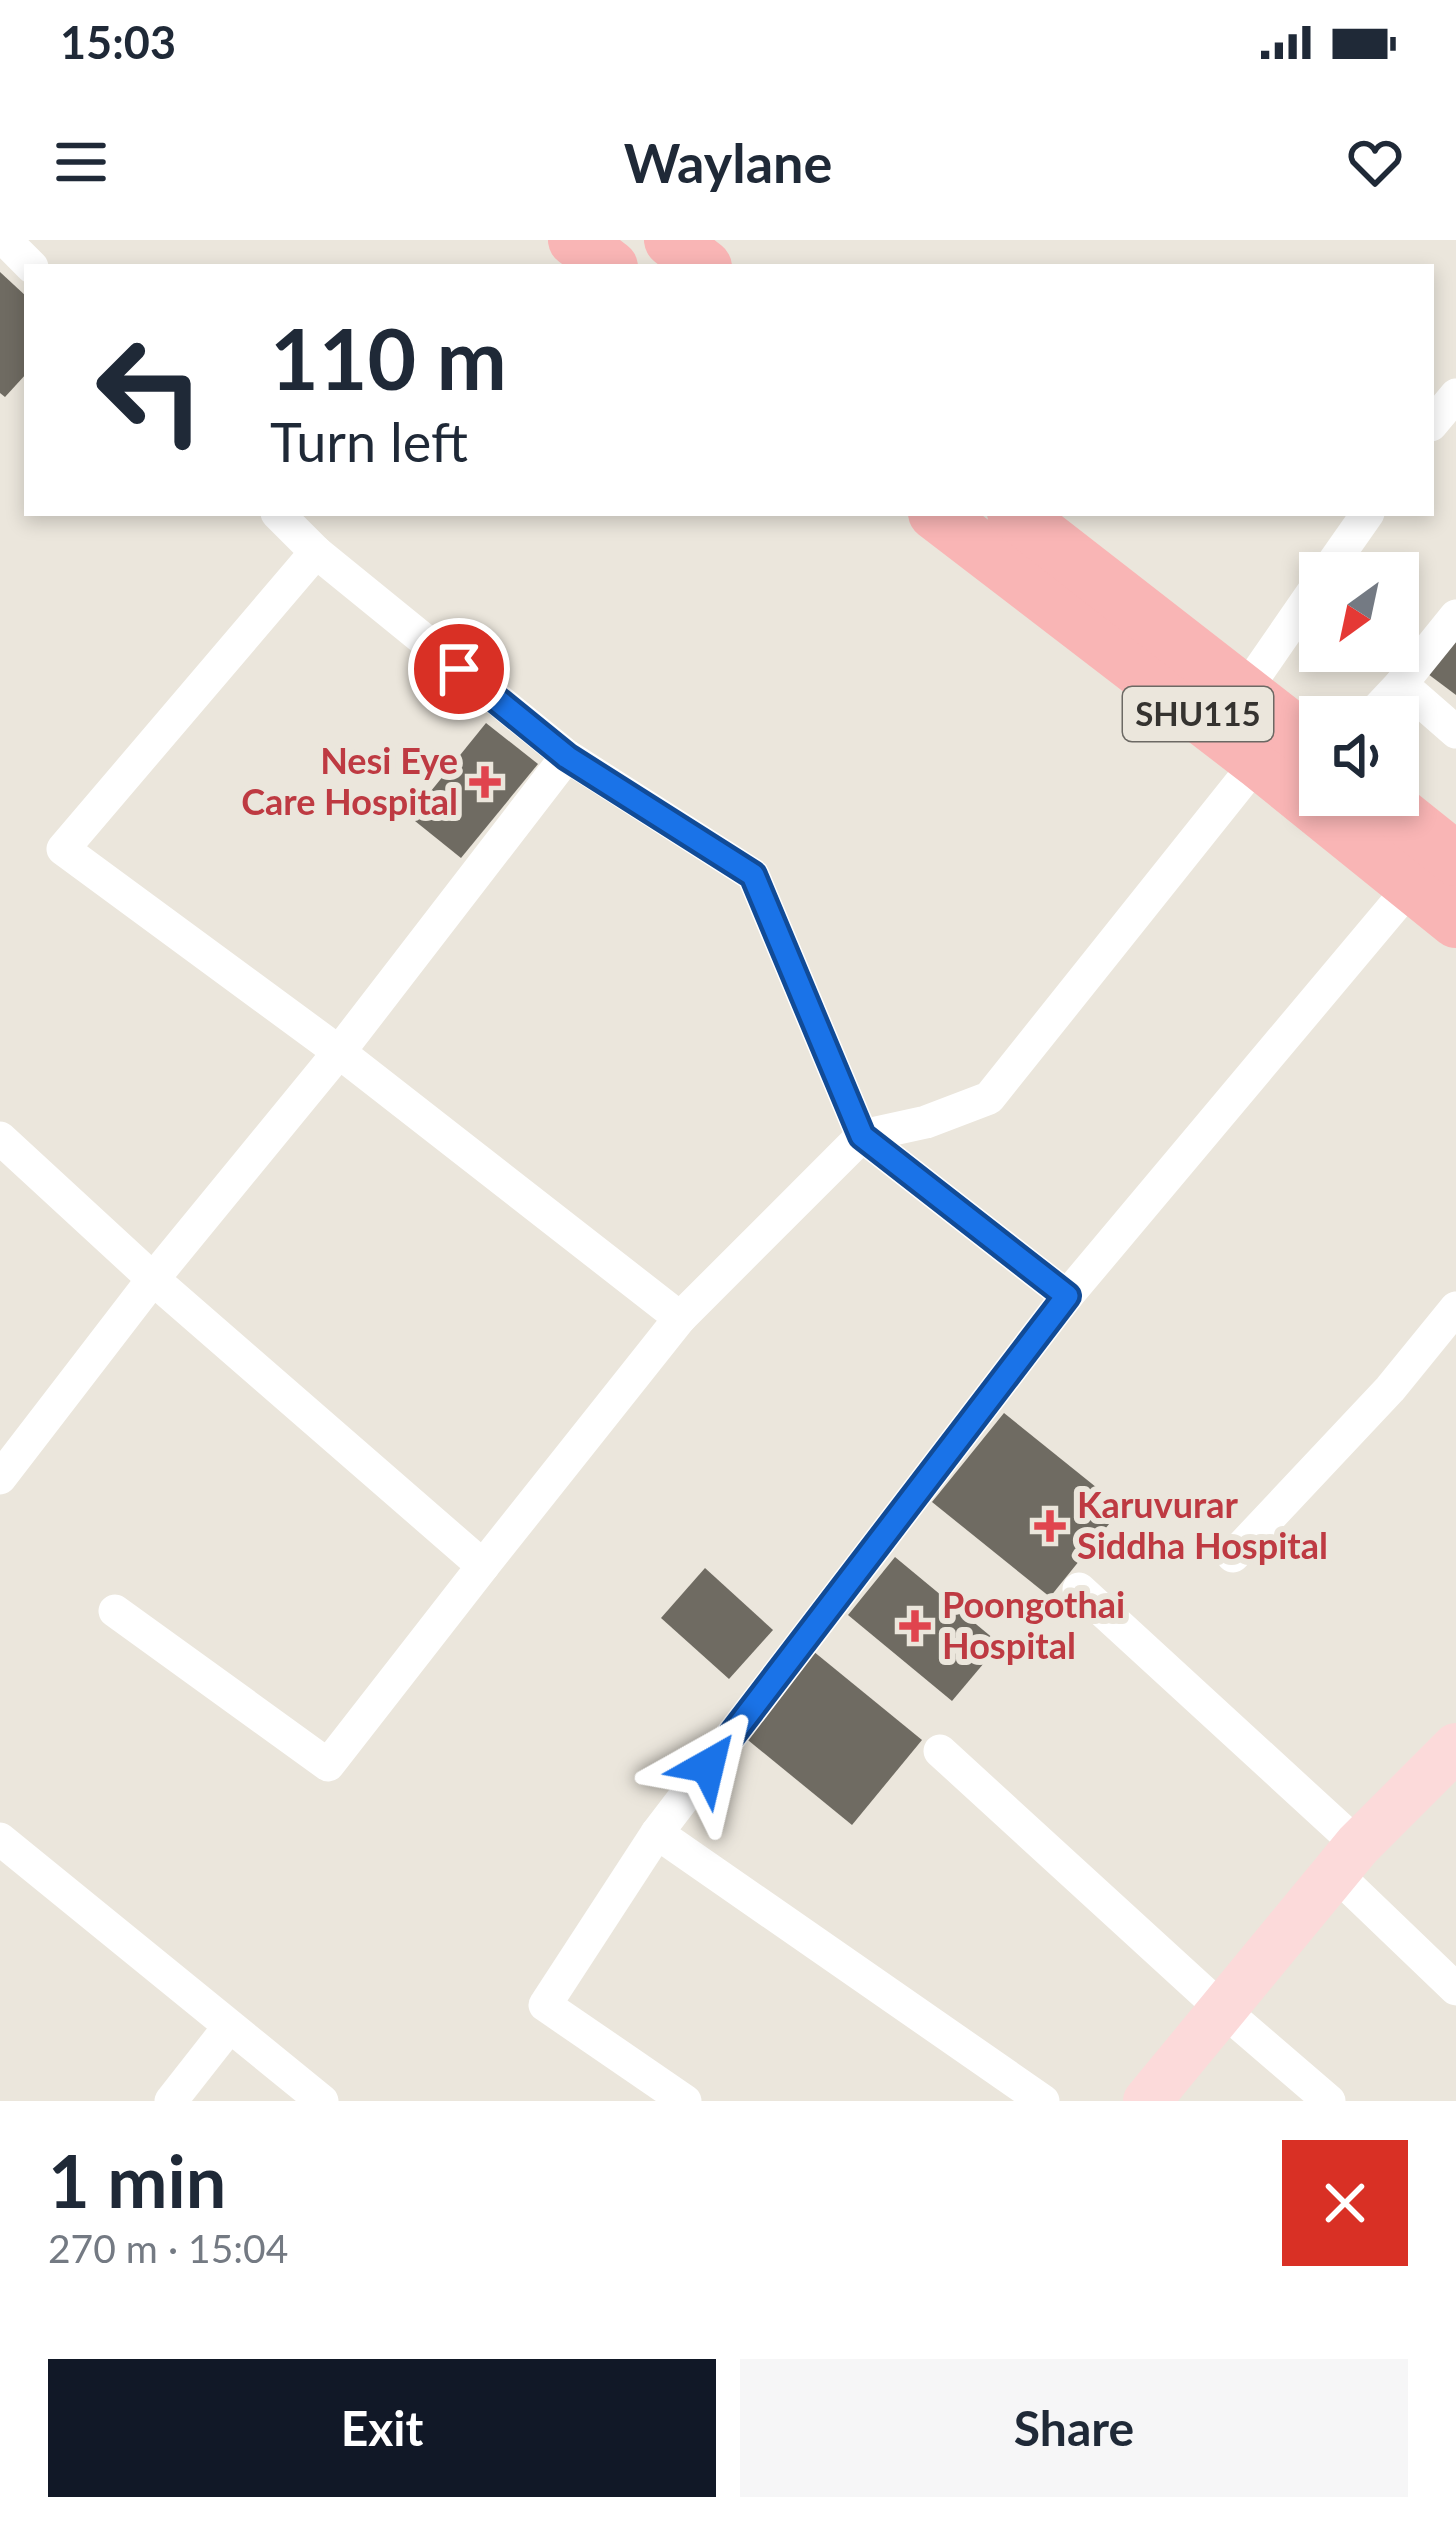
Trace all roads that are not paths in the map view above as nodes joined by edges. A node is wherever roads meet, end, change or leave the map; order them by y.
1 (5, 240) edge
2 (575, 240) edge
3 (671, 240) edge
4 (29, 264) edge
5 (607, 264) edge
6 (701, 264) edge
7 (1456, 395) edge
8 (1434, 421) edge
9 (280, 516) edge
10 (939, 516) edge
11 (1018, 516) edge
12 (1366, 516) edge
13 (316, 552) junction
14 (1341, 552) edge
15 (1299, 612) edge
16 (1456, 616) edge
17 (1401, 684) junction
18 (1244, 692) junction
19 (1390, 696) edge
20 (1456, 732) edge
21 (1299, 735) edge
22 (567, 757) junction
23 (1258, 760) junction
24 (1392, 816) edge
25 (1434, 872) edge
26 (1456, 921) edge
27 (339, 1052) junction
28 (862, 1136) junction
29 (0, 1138) edge
30 (153, 1279) junction
31 (1067, 1296) junction
32 (1456, 1308) edge
33 (680, 1318) junction
34 (0, 1478) edge
35 (1233, 1556) dead end
36 (483, 1565) junction
37 (1079, 1589) dead end
38 (116, 1611) dead end
39 (1456, 1748) edge
40 (940, 1751) dead end
41 (657, 1833) junction
42 (0, 1839) edge
43 (1346, 1859) junction
44 (1456, 1988) edge
45 (1222, 2009) junction
46 (229, 2026) junction
47 (171, 2101) edge
48 (322, 2101) edge
49 (685, 2101) edge
50 (1042, 2101) edge
51 (1147, 2101) edge
52 (1329, 2101) edge

1 - 4 street
2 - 5 main road
3 - 6 main road
7 - 8 street
9 - 13 street
10 - 23 main road, SHU115
11 - 18 main road, SHU115
12 - 14 street
13 - 22 street
13 - 27 street
15 - 18 street
16 - 17 street
17 - 19 street
17 - 20 street
18 - 21 main road, SHU115
22 - 27 street
22 - 28 street
23 - 25 main road, SHU115
23 - 28 street
24 - 25 main road, SHU115
25 - 26 main road, SHU115
25 - 31 street
27 - 30 street
27 - 33 street
28 - 31 street
28 - 33 street
29 - 30 street
30 - 34 street
30 - 36 street
31 - 41 street
32 - 35 street
33 - 36 street
36 - 38 street
37 - 43 street
39 - 43 street
40 - 45 street
41 - 49 street
41 - 50 street
42 - 46 street
43 - 44 street
43 - 45 street
45 - 51 street
45 - 52 street
46 - 47 street
46 - 48 street

